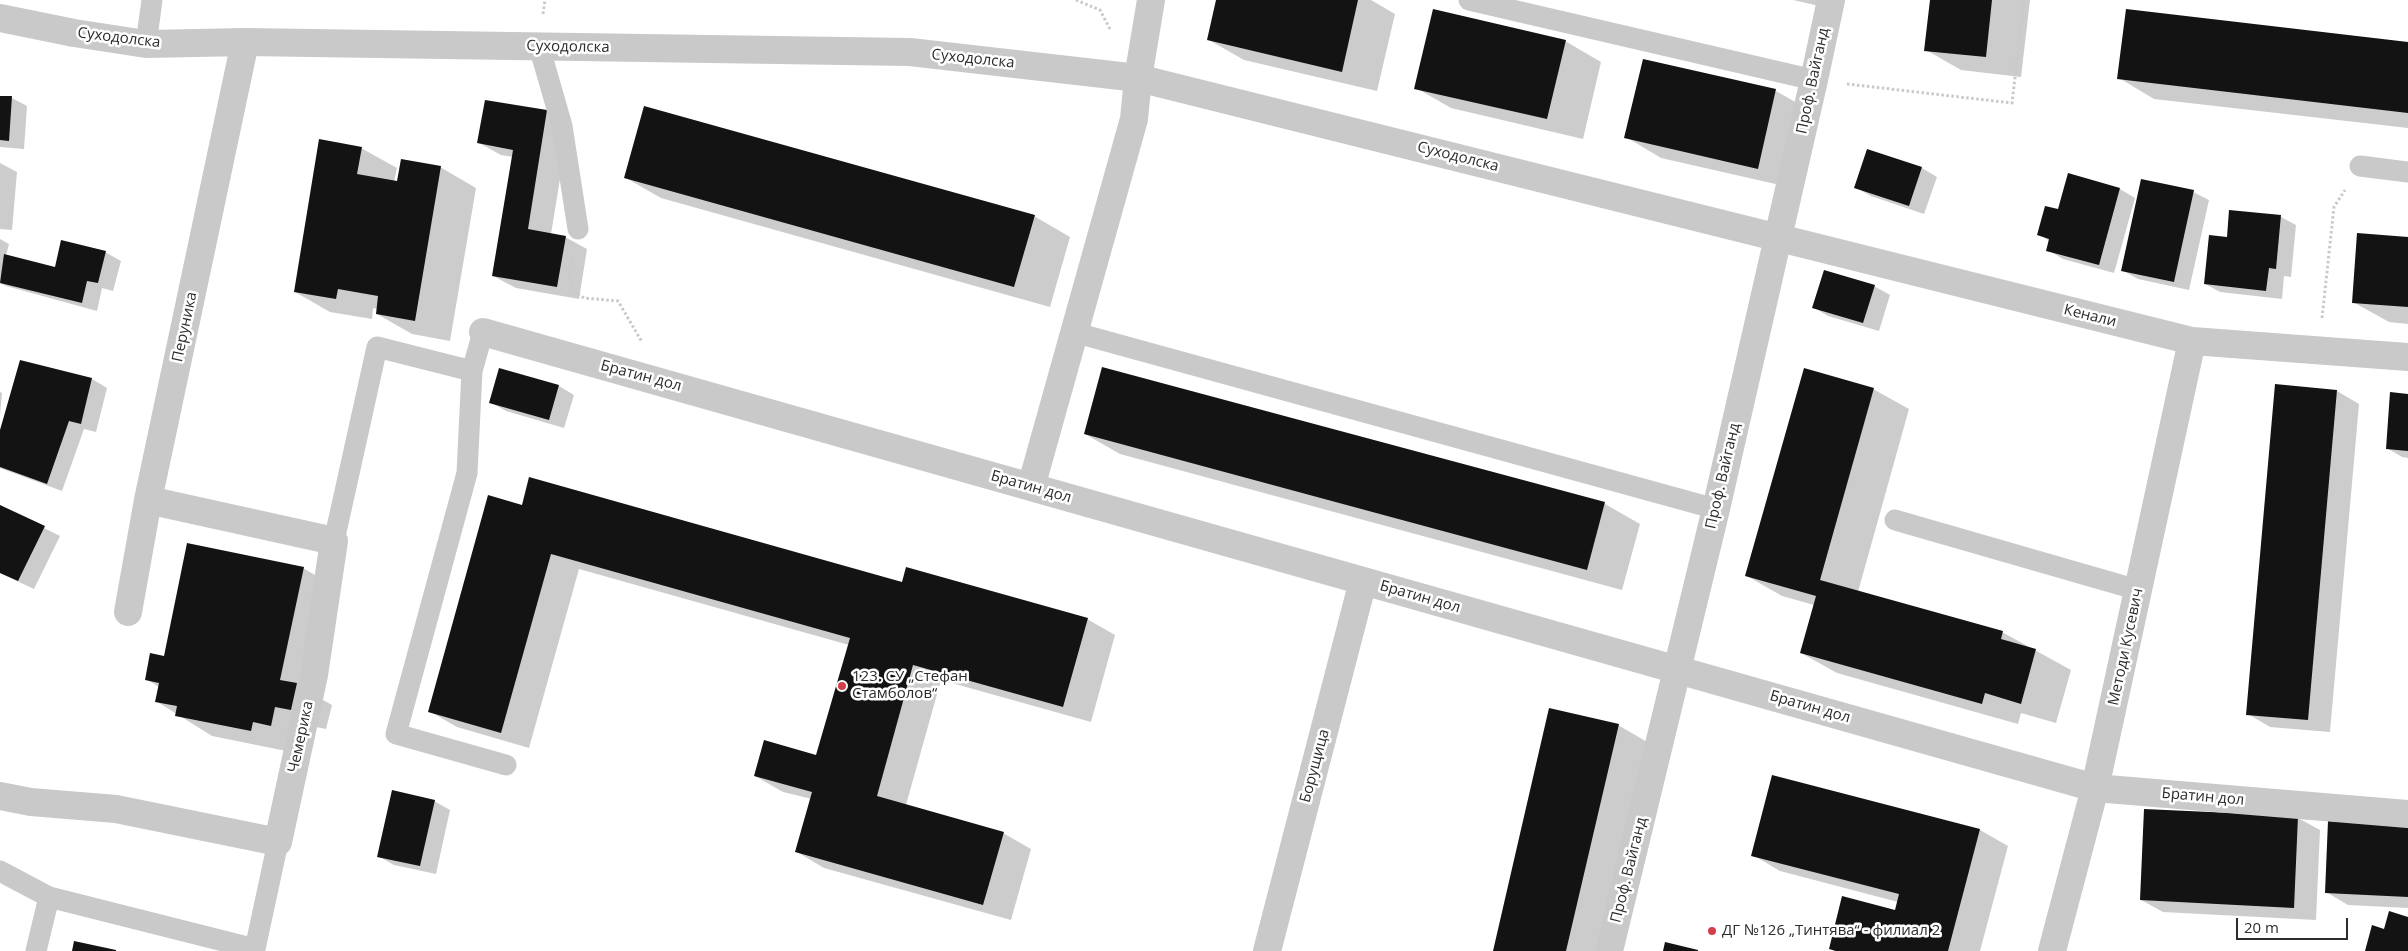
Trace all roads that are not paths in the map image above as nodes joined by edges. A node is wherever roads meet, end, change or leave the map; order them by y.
1 (152, 0) edge
2 (1151, 0) edge
3 (1470, 0) edge
4 (1830, 0) edge
5 (0, 18) edge
6 (245, 42) junction
7 (146, 44) junction
8 (539, 46) junction
9 (1138, 78) junction
10 (1814, 80) junction
11 (2360, 166) road end
12 (2408, 172) edge
13 (578, 229) road end
14 (1778, 236) junction
15 (483, 332) joint
16 (1073, 332) junction
17 (2192, 341) junction
18 (2408, 358) edge
19 (472, 371) junction
20 (1032, 487) junction
21 (148, 500) junction
22 (1716, 509) junction
23 (1895, 520) dead end
24 (334, 541) junction
25 (1363, 580) junction
26 (2138, 590) junction
27 (128, 612) dead end
28 (1678, 670) junction
29 (506, 765) dead end
30 (2096, 788) junction
31 (0, 796) edge
32 (2408, 814) edge
33 (278, 842) junction
34 (0, 871) edge
35 (48, 897) junction
36 (36, 951) edge
37 (1267, 951) edge
38 (1610, 951) edge
39 (2052, 951) edge

1 - 7 lane
2 - 9 street
3 - 10 lane
4 - 10 street, Проф. Вайганд
5 - 7 street, Суходолска
6 - 7 street, Суходолска
6 - 8 street, Суходолска
6 - 21 street, Перуника
8 - 9 street, Суходолска
8 - 13 lane
9 - 14 street, Суходолска
9 - 16 street
10 - 14 street, Проф. Вайганд
11 - 12 lane
14 - 17 street, Кенали
14 - 22 street, Проф. Вайганд
15 - 19 lane, Братин дол
15 - 20 street, Братин дол
16 - 20 street
16 - 22 lane
17 - 18 street, Кенали
17 - 26 street, Методи Кусевич
19 - 24 lane
19 - 29 lane, Братин дол
20 - 25 street, Братин дол
21 - 24 street
21 - 27 street, Перуника
22 - 28 street, Проф. Вайганд
23 - 26 lane
24 - 33 street, Чемерика
25 - 28 street, Братин дол
25 - 37 street, Борущица
26 - 30 street, Методи Кусевич
28 - 30 street, Братин дол
28 - 38 street, Проф. Вайганд
30 - 32 street, Братин дол
30 - 39 street, Методи Кусевич
31 - 33 street
33 - 35 lane
34 - 35 lane
35 - 36 lane

